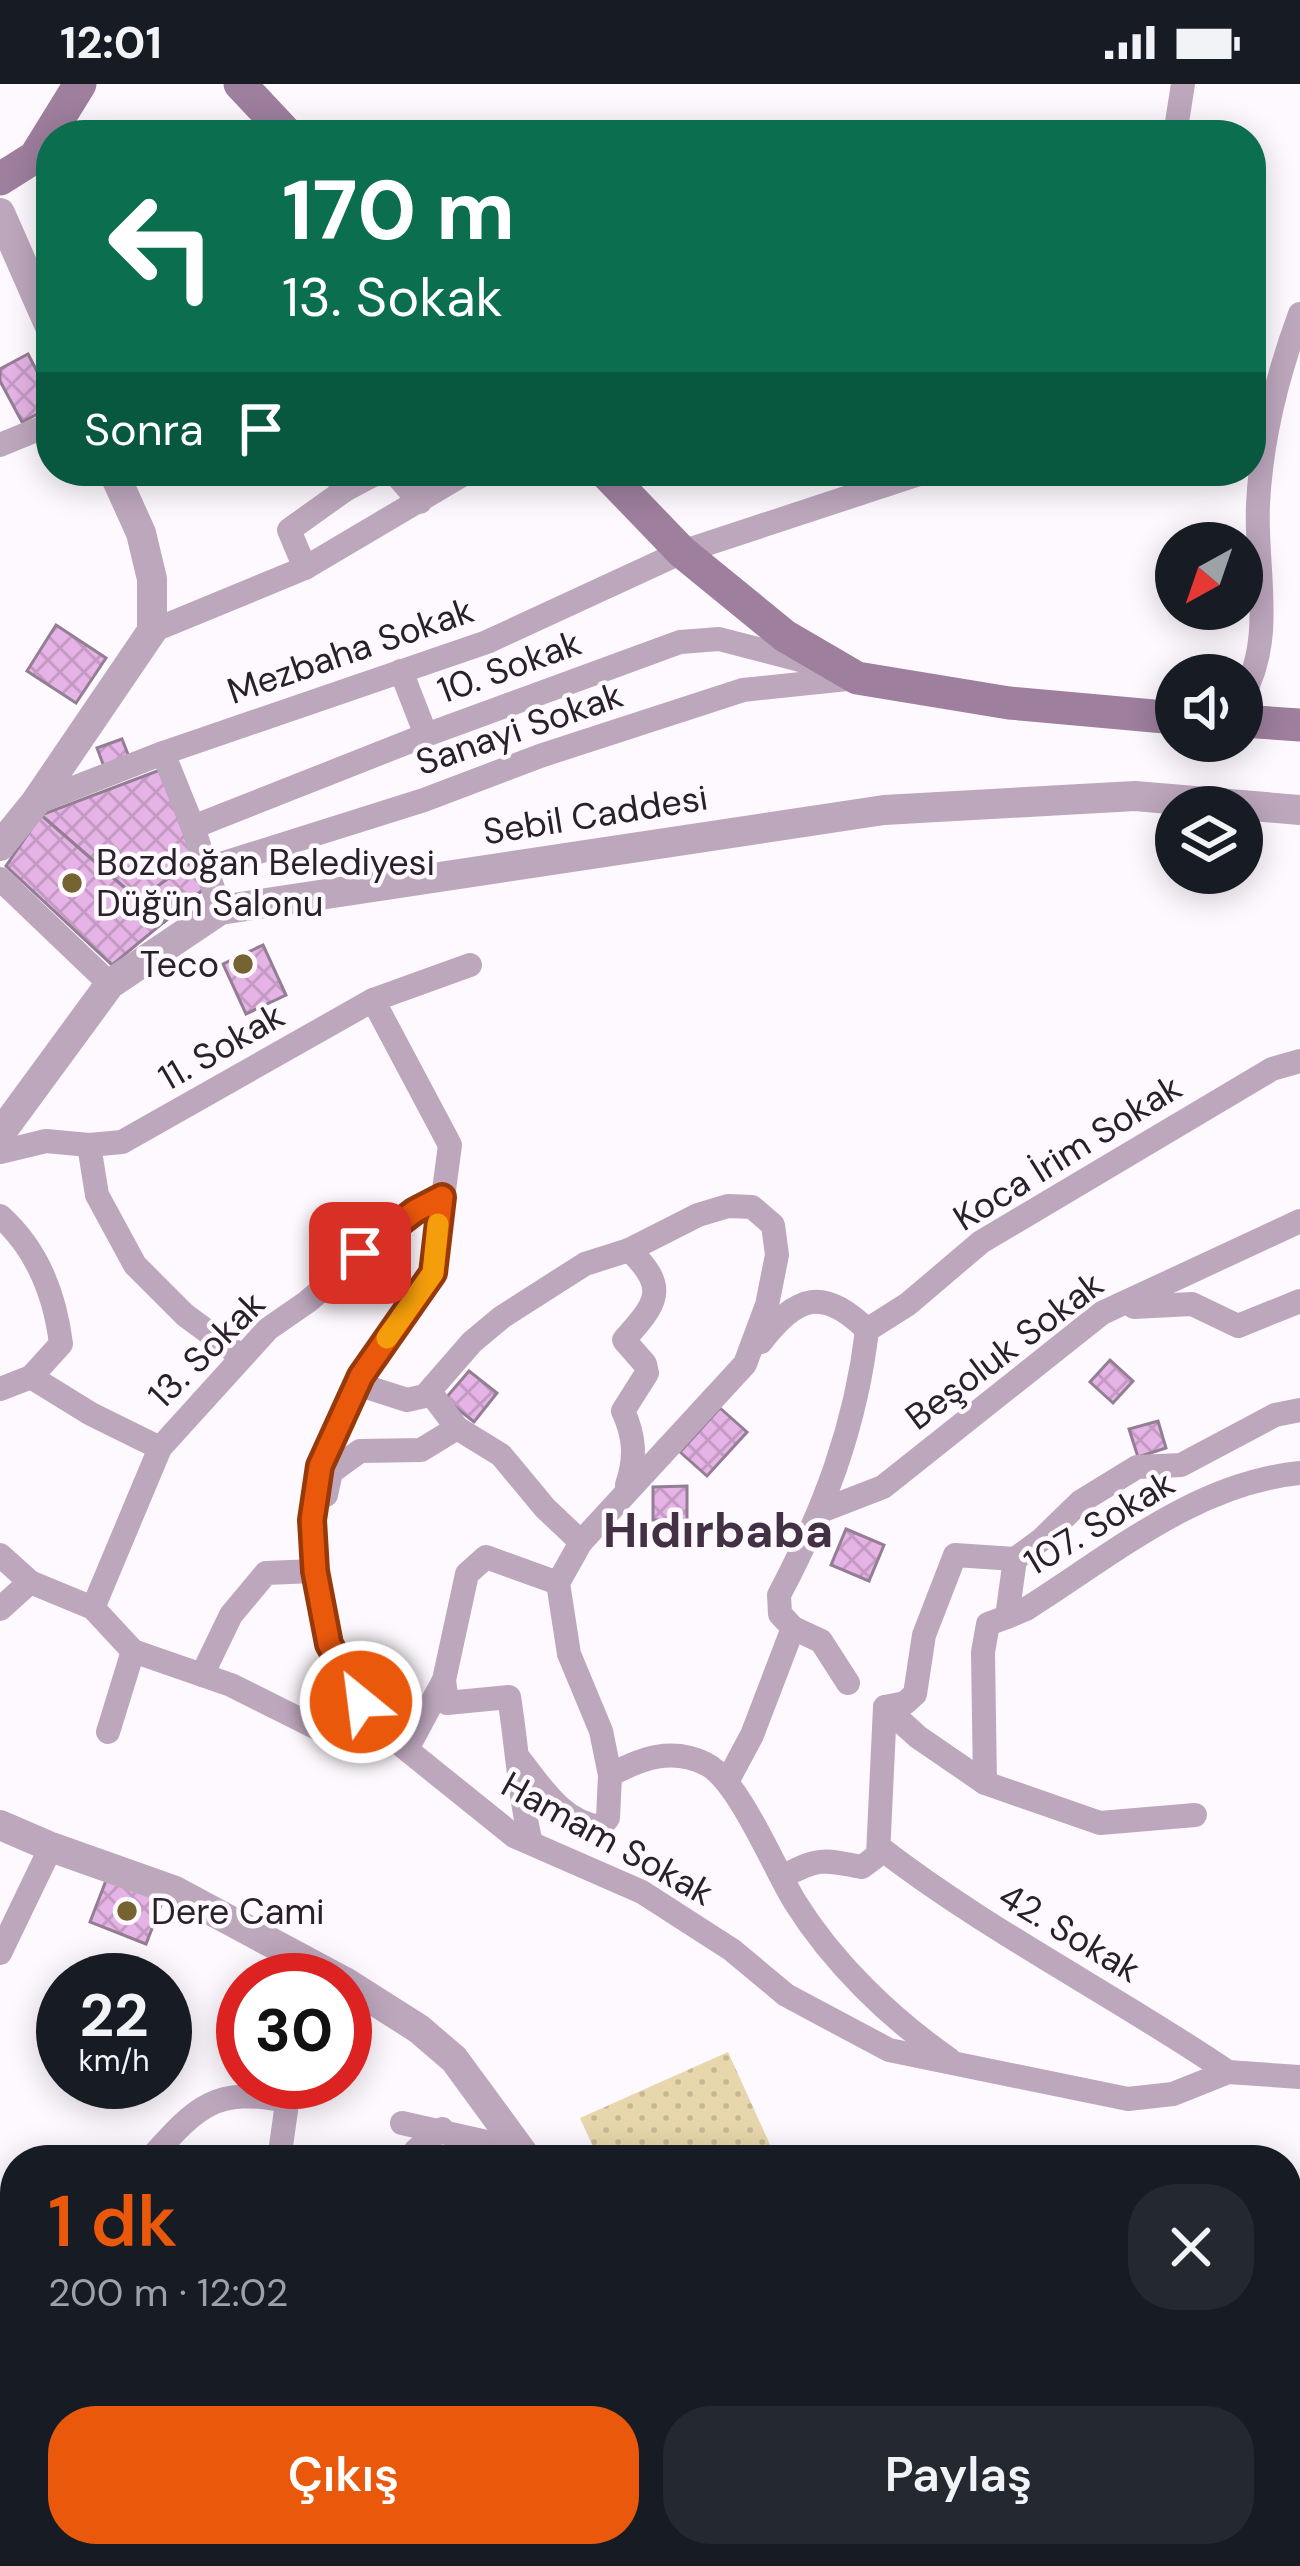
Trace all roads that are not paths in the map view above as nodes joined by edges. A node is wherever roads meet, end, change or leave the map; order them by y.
1 (80, 84) edge
2 (240, 84) edge
3 (1183, 84) edge
4 (58, 120) edge
5 (274, 120) edge
6 (1177, 120) edge
7 (36, 155) edge
8 (0, 179) edge
9 (0, 213) edge
10 (36, 295) edge
11 (1300, 314) edge
12 (36, 430) edge
13 (1266, 433) edge
14 (0, 445) edge
15 (120, 486) edge
16 (334, 486) edge
17 (406, 486) edge
18 (445, 486) edge
19 (618, 486) edge
20 (882, 486) edge
21 (1260, 486) edge
22 (420, 502) junction
23 (682, 552) junction
24 (305, 568) junction
25 (152, 631) junction
26 (1258, 654) edge
27 (401, 671) junction
28 (857, 677) junction
29 (1155, 716) edge
30 (1263, 723) edge
31 (1300, 725) edge
32 (426, 735) junction
33 (163, 753) junction
34 (35, 802) junction
35 (1300, 810) edge
36 (193, 827) junction
37 (0, 846) edge
38 (208, 868) junction
39 (0, 879) edge
40 (220, 910) junction
41 (470, 965) dead end
42 (110, 984) junction
43 (373, 1000) junction
44 (1300, 1061) edge
45 (0, 1134) edge
46 (89, 1145) junction
47 (0, 1152) edge
48 (442, 1197) junction
49 (0, 1216) edge
50 (1300, 1221) edge
51 (629, 1250) junction
52 (1300, 1301) edge
53 (1102, 1313) junction
54 (867, 1330) junction
55 (242, 1357) junction
56 (745, 1364) junction
57 (31, 1378) junction
58 (357, 1384) junction
59 (0, 1389) edge
60 (430, 1392) junction
61 (1300, 1410) edge
62 (457, 1428) junction
63 (160, 1448) junction
64 (1300, 1473) edge
65 (624, 1493) junction
66 (821, 1511) junction
67 (581, 1542) junction
68 (0, 1555) edge
69 (1015, 1559) junction
70 (315, 1571) junction
71 (30, 1582) junction
72 (558, 1582) junction
73 (93, 1608) junction
74 (0, 1609) edge
75 (1006, 1617) junction
76 (793, 1628) junction
77 (133, 1651) junction
78 (202, 1675) junction
79 (444, 1680) junction
80 (848, 1683) dead end
81 (885, 1707) junction
82 (375, 1724) junction
83 (108, 1732) dead end
84 (407, 1749) junction
85 (520, 1760) junction
86 (610, 1775) junction
87 (728, 1780) junction
88 (985, 1783) junction
89 (1195, 1815) dead end
90 (0, 1825) edge
91 (530, 1843) junction
92 (51, 1847) junction
93 (879, 1847) junction
94 (782, 1877) junction
95 (0, 1953) edge
96 (277, 1953) edge
97 (372, 1999) edge
98 (955, 2064) junction
99 (1228, 2072) junction
100 (1300, 2078) edge
101 (216, 2101) edge
102 (286, 2109) edge
103 (402, 2122) dead end
104 (442, 2129) junction
105 (163, 2145) edge
106 (281, 2145) edge
107 (422, 2145) edge
108 (500, 2145) edge
109 (517, 2145) edge

1 - 4 main road
2 - 5 main road
3 - 6 street
7 - 8 main road
9 - 10 street
11 - 13 street
12 - 14 street
15 - 25 street
16 - 24 street
17 - 22 street
18 - 22 street
19 - 23 main road
20 - 23 street, Mezbaha Sokak
21 - 26 street
22 - 24 street
23 - 27 street, Mezbaha Sokak
23 - 28 main road
24 - 25 street
25 - 34 street
27 - 32 street
27 - 33 street, Mezbaha Sokak
28 - 29 main road
28 - 32 street, 10. Sokak
28 - 38 street, Sanayi Sokak
30 - 31 main road
32 - 36 street, 10. Sokak
33 - 34 street, Mezbaha Sokak
33 - 36 street
34 - 37 street
35 - 40 street, Sebil Caddesi
36 - 38 street
38 - 40 street
39 - 42 street
40 - 42 street, Sebil Caddesi
41 - 43 street, 11. Sokak
42 - 45 street, Sebil Caddesi
43 - 46 street, 11. Sokak
43 - 48 street
44 - 54 street, Koca İrim Sokak
46 - 47 street, 11. Sokak
46 - 55 street
48 - 55 street, 13. Sokak
48 - 58 street
49 - 57 street
50 - 53 street, Beşoluk Sokak
51 - 56 street
51 - 60 street
51 - 65 street
52 - 53 street
53 - 66 street, Beşoluk Sokak
54 - 56 street
54 - 66 street
55 - 63 street, 13. Sokak
56 - 65 street
57 - 59 street
57 - 63 street
58 - 60 street
58 - 70 street
60 - 62 street
61 - 69 street
62 - 67 street
62 - 70 street
63 - 73 street, 13. Sokak
64 - 75 street, 107. Sokak
65 - 67 street
66 - 76 street
67 - 72 street
68 - 71 street
69 - 75 street
69 - 81 street
70 - 78 street
70 - 82 street
71 - 73 street
71 - 74 street
72 - 79 street
72 - 86 street
73 - 77 street
75 - 88 street
76 - 80 street
76 - 87 street
77 - 78 street
77 - 83 street
78 - 82 street
79 - 84 street
79 - 85 street
81 - 88 street
81 - 93 street
82 - 84 street, Hamam Sokak
84 - 91 street, Hamam Sokak
85 - 86 street
85 - 91 street
86 - 87 street
87 - 94 street
88 - 89 street
90 - 92 street
91 - 98 street, Hamam Sokak
92 - 95 street
92 - 96 street
93 - 94 street
93 - 99 street, 42. Sokak
94 - 98 street
97 - 109 street
98 - 99 street, Hamam Sokak
99 - 100 street, Hamam Sokak
101 - 105 street
102 - 106 street
103 - 104 street
104 - 107 street
104 - 108 street

